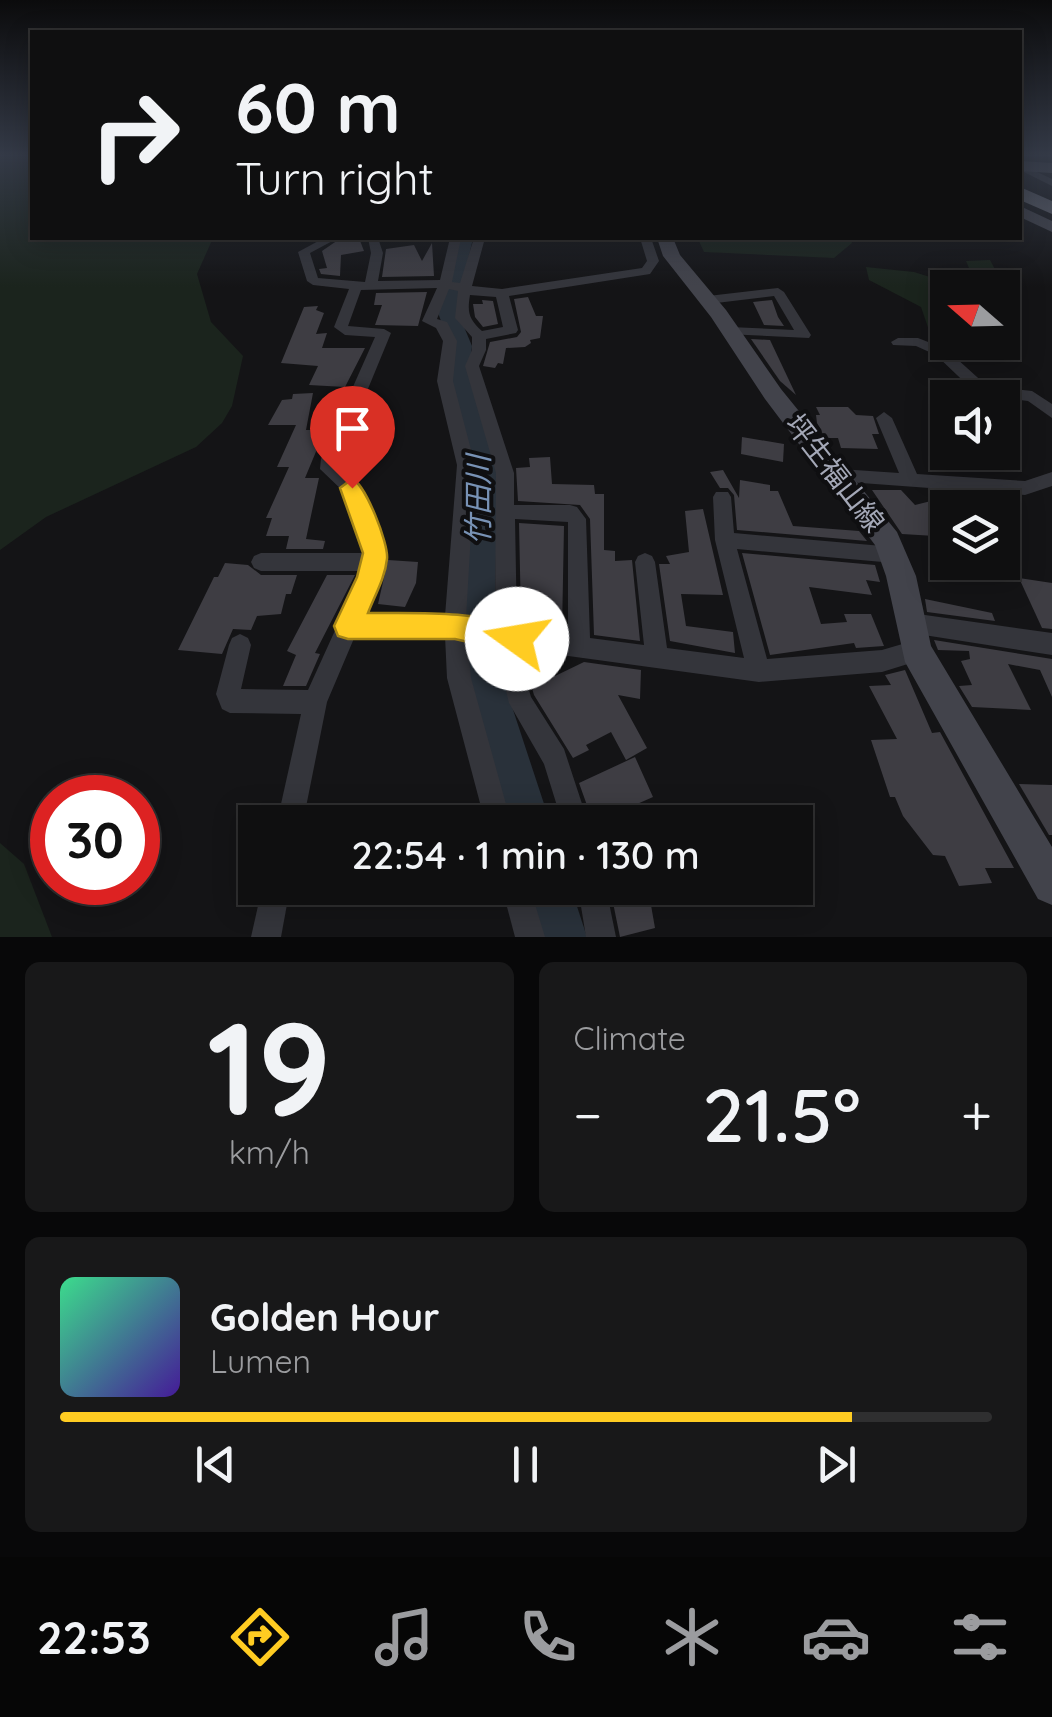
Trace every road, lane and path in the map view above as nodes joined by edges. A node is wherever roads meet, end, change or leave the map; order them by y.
1 (1022, 213) edge
2 (1052, 227) edge
3 (328, 240) edge
4 (374, 240) edge
5 (456, 240) edge
6 (479, 240) edge
7 (647, 240) edge
8 (666, 240) edge
9 (363, 285) junction
10 (457, 287) junction
11 (502, 292) junction
12 (708, 300) junction
13 (452, 322) junction
14 (730, 331) junction
15 (479, 336) junction
16 (898, 342) dead end
17 (1052, 412) edge
18 (884, 418) dead end
19 (840, 476) junction
20 (911, 481) junction
21 (1048, 486) edge
22 (722, 497) dead end
23 (507, 512) junction
24 (724, 540) junction
25 (894, 555) junction
26 (261, 562) dead end
27 (374, 562) junction
28 (645, 562) dead end
29 (348, 626) junction
30 (458, 626) junction
31 (498, 634) junction
32 (914, 637) junction
33 (1052, 644) edge
34 (240, 645) dead end
35 (579, 647) junction
36 (657, 658) junction
37 (759, 671) junction
38 (315, 702) junction
39 (294, 805) edge
40 (493, 805) edge
41 (570, 805) edge
42 (1052, 885) edge
43 (273, 905) edge
44 (521, 905) edge
45 (595, 905) edge
46 (266, 937) edge
47 (530, 937) edge
48 (601, 937) edge

1 - 2 main road
3 - 9 street
4 - 9 street
5 - 10 street
6 - 10 street
7 - 11 street
8 - 12 main road, 坪生福山線
9 - 10 street
9 - 27 street
10 - 11 street
10 - 13 street
10 - 13 street
11 - 15 street
12 - 14 main road, 坪生福山線
12 - 14 street
13 - 15 street
13 - 30 street
14 - 19 main road, 坪生福山線
15 - 23 street
16 - 17 street
18 - 20 street
19 - 20 street
19 - 25 main road, 坪生福山線
20 - 21 street
22 - 24 street
23 - 31 street
23 - 35 street
24 - 25 street
24 - 37 street
25 - 32 main road, 坪生福山線
26 - 27 street
27 - 29 street
28 - 36 street
29 - 30 street
29 - 38 street
30 - 31 street
30 - 40 street
31 - 35 street
31 - 41 street
32 - 33 street
32 - 37 street
32 - 42 main road, 坪生福山線
34 - 38 street
35 - 36 street
36 - 37 street
38 - 39 street
43 - 46 street
44 - 47 street
45 - 48 street

